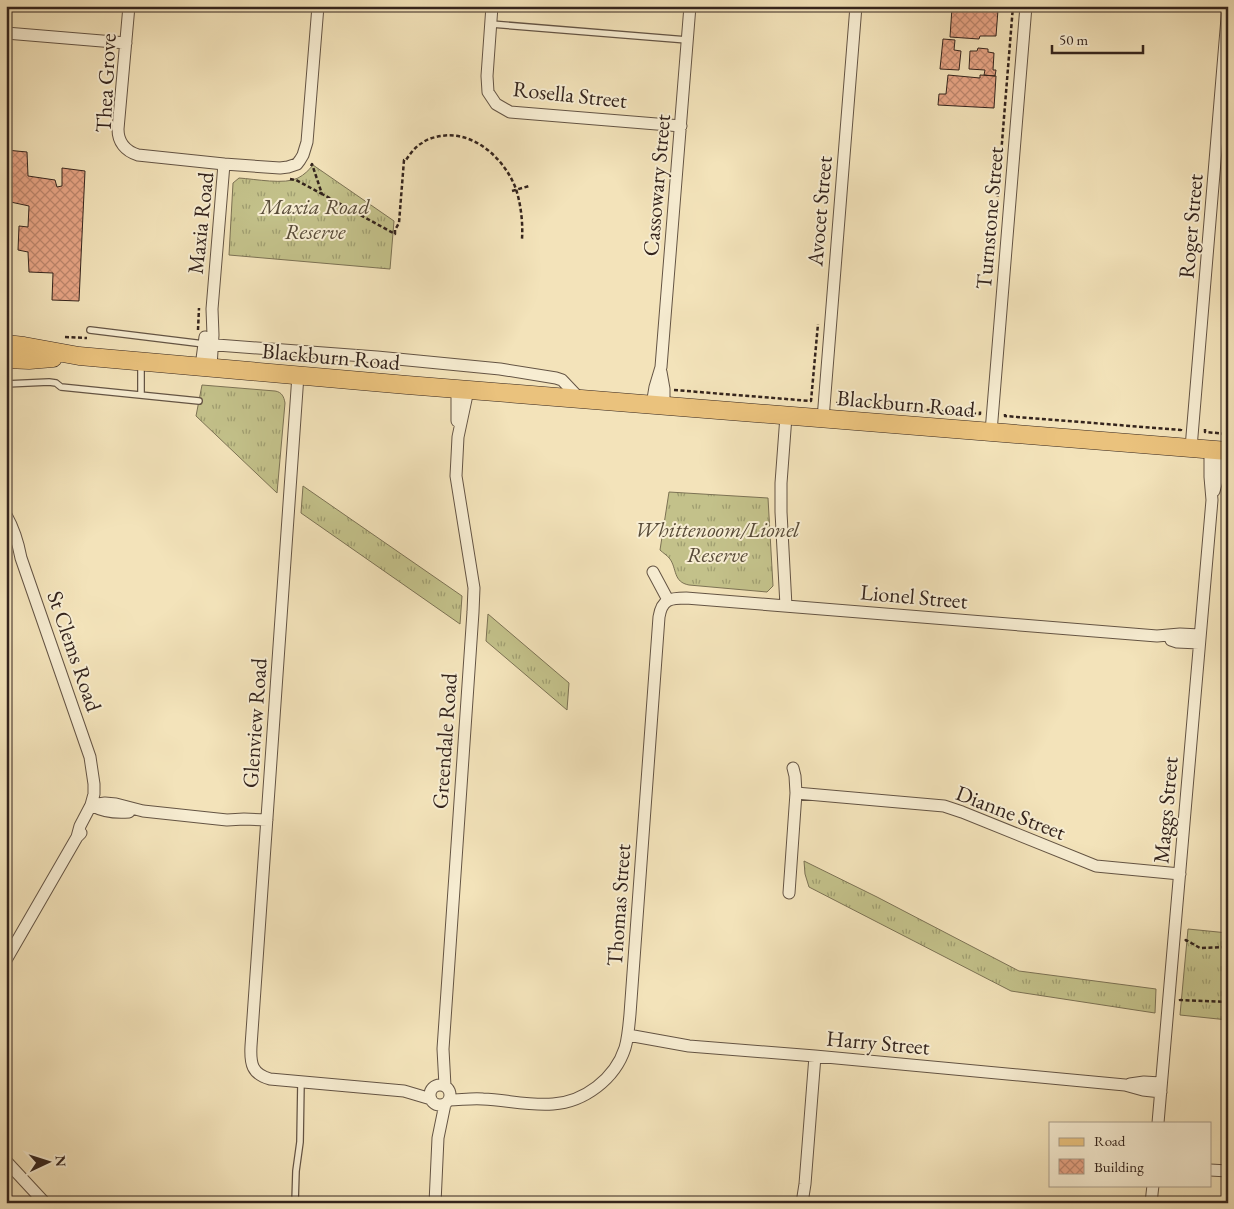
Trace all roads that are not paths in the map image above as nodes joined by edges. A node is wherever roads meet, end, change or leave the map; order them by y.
1 (129, 6) edge
2 (318, 6) edge
3 (492, 6) edge
4 (690, 6) edge
5 (856, 6) edge
6 (1026, 6) edge
7 (1228, 6) edge
8 (490, 24) junction
9 (6, 32) edge
10 (687, 40) junction
11 (126, 43) junction
12 (681, 126) junction
13 (224, 164) junction
14 (90, 330) dead end
15 (6, 344) edge
16 (204, 344) junction
17 (78, 356) junction
18 (6, 359) edge
19 (141, 362) junction
20 (206, 367) junction
21 (661, 367) junction
22 (298, 375) junction
23 (6, 384) edge
24 (462, 389) junction
25 (141, 394) junction
26 (580, 399) junction
27 (660, 400) junction
28 (199, 401) dead end
29 (786, 416) junction
30 (823, 418) junction
31 (991, 432) junction
32 (1191, 448) junction
33 (1220, 450) edge
34 (6, 515) edge
35 (6, 531) edge
36 (21, 558) junction
37 (653, 572) dead end
38 (668, 600) junction
39 (786, 606) junction
40 (1200, 639) junction
41 (793, 768) dead end
42 (796, 793) junction
43 (96, 805) junction
44 (267, 825) junction
45 (1180, 874) junction
46 (789, 893) dead end
47 (6, 960) edge
48 (628, 1035) junction
49 (815, 1056) junction
50 (256, 1072) joint
51 (301, 1082) junction
52 (1161, 1088) junction
53 (440, 1094) junction
54 (1158, 1122) edge
55 (6, 1161) edge
56 (1212, 1170) edge
57 (1228, 1171) edge
58 (1153, 1186) edge
59 (45, 1203) edge
60 (294, 1203) edge
61 (434, 1203) edge
62 (802, 1203) edge
63 (1151, 1203) edge

1 - 11 street, Thea Grove
2 - 13 street, Maxia Road
3 - 8 street, Rosella Street
4 - 10 street, Cassowary Street
5 - 30 street, Avocet Street
6 - 31 street, Turnstone Street
7 - 32 street, Roger Street
8 - 10 lane
8 - 12 street, Rosella Street
9 - 11 street
10 - 12 street, Cassowary Street
11 - 13 street, Thea Grove
12 - 21 street, Cassowary Street
13 - 16 street, Maxia Road
14 - 16 lane
15 - 17 main road, Blackburn Road
16 - 20 street, Maxia Road
16 - 26 street, Blackburn Road
17 - 18 main road, Blackburn Road
17 - 19 main road, Blackburn Road
19 - 20 main road, Blackburn Road
19 - 25 lane
20 - 22 main road, Blackburn Road
21 - 27 street, Cassowary Street
21 - 27 street, Cassowary Street
22 - 24 main road, Blackburn Road
22 - 44 street, Glenview Road
23 - 25 lane
24 - 26 main road, Blackburn Road
24 - 53 street, Greendale Road
25 - 28 lane
26 - 27 main road, Blackburn Road
27 - 29 main road, Blackburn Road
29 - 30 main road, Blackburn Road
29 - 39 street
30 - 31 main road, Blackburn Road
31 - 32 main road, Blackburn Road
32 - 33 main road, Blackburn Road
33 - 40 street, Maggs Street
34 - 36 street, St Clems Road
35 - 36 street, St Clems Road
36 - 43 street, St Clems Road
37 - 38 street
38 - 39 street, Lionel Street
38 - 48 street, Thomas Street
39 - 40 street, Lionel Street
40 - 45 street, Maggs Street
41 - 42 street
42 - 45 street, Dianne Street
42 - 46 street
43 - 44 street
43 - 47 street, St Clems Road
44 - 50 street, Glenview Road
45 - 52 street, Maggs Street
48 - 49 street, Harry Street
48 - 53 street, Thomas Street
49 - 52 street, Harry Street
49 - 62 street
50 - 51 street, Thomas Street
51 - 53 street, Thomas Street
51 - 60 lane
52 - 54 street, Maggs Street
53 - 61 street, Greendale Road
55 - 59 street
56 - 57 street
58 - 63 street

